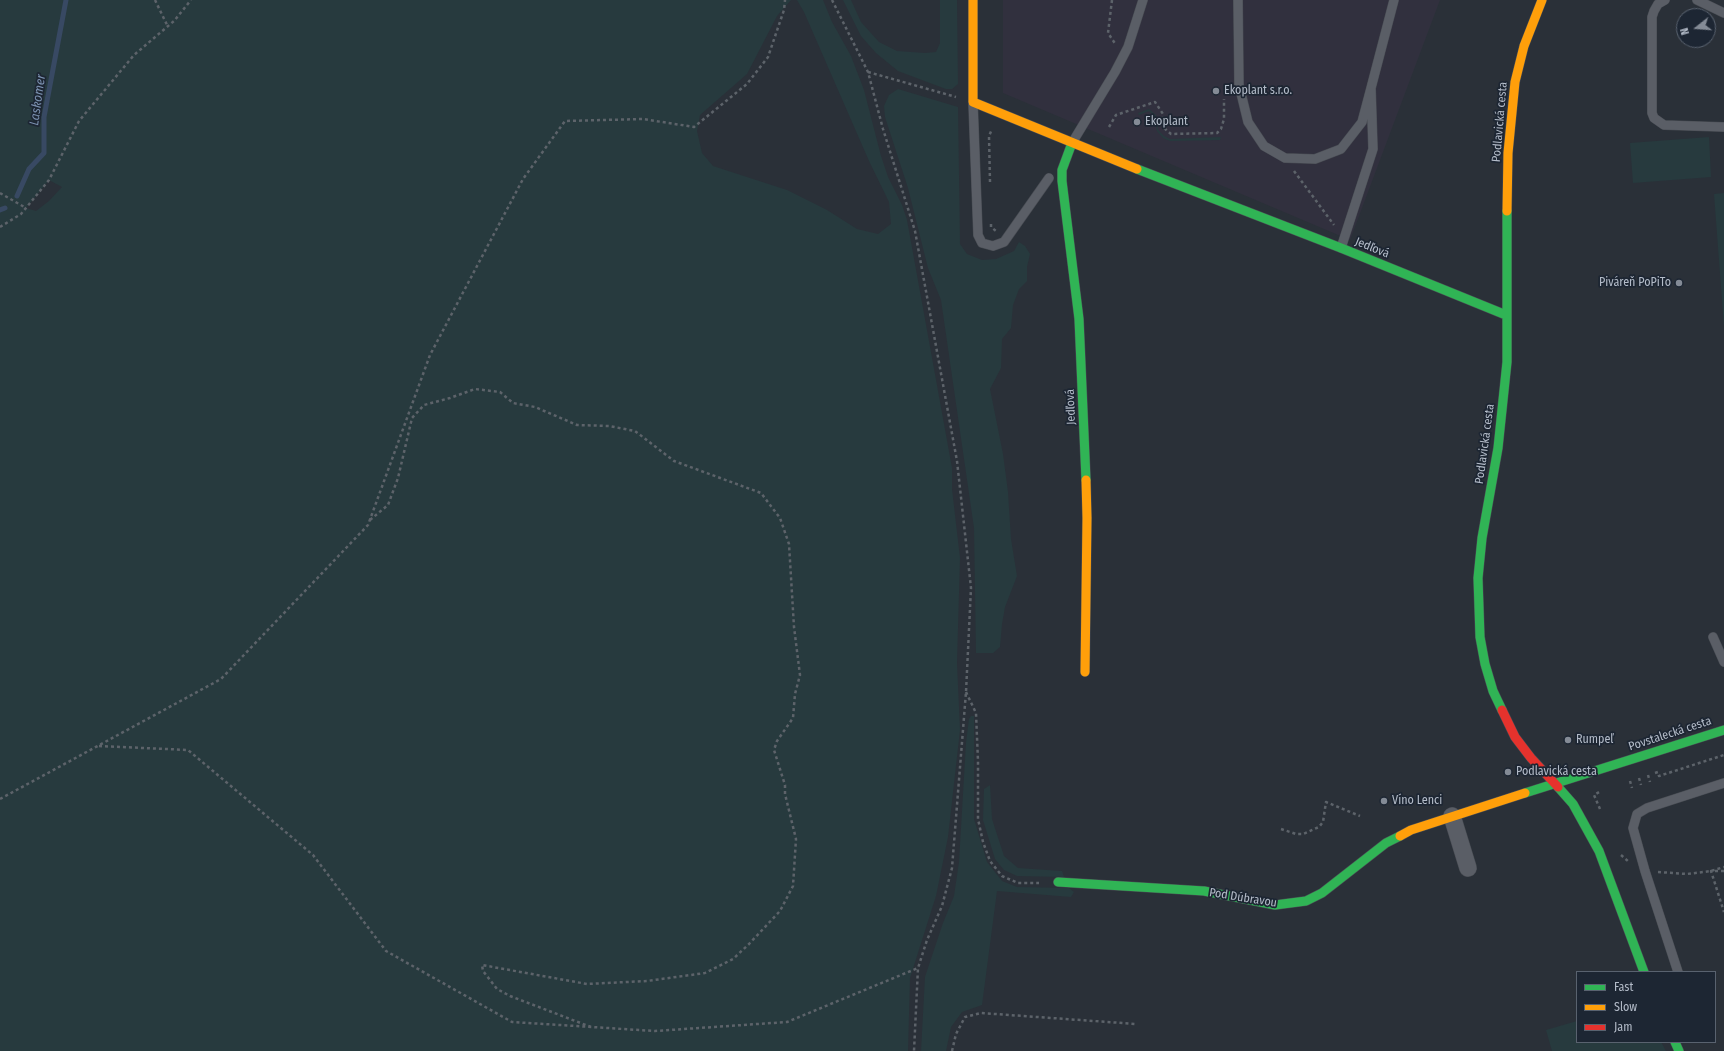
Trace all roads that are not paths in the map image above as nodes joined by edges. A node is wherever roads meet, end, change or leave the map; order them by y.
1 (973, 0) edge
2 (1143, 0) edge
3 (1238, 0) edge
4 (1394, 0) edge
5 (1542, 0) edge
6 (1665, 0) edge
7 (1697, 0) edge
8 (1724, 13) edge
9 (1371, 88) junction
10 (973, 102) junction
11 (1724, 127) edge
12 (1072, 143) junction
13 (1049, 178) dead end
14 (1341, 248) junction
15 (1506, 315) junction
16 (1713, 638) dead end
17 (1724, 662) edge
18 (1085, 672) dead end
19 (1724, 730) edge
20 (1554, 783) junction
21 (1724, 783) edge
22 (1452, 816) junction
23 (1468, 868) dead end
24 (1058, 882) road end
25 (1644, 971) edge
26 (1678, 971) edge

1 - 10 street
2 - 12 lane
3 - 9 lane
4 - 9 lane
5 - 15 street, Podlavická cesta
6 - 11 lane
7 - 8 lane
9 - 14 lane
10 - 12 street, Jedľová
10 - 13 lane
12 - 14 street, Jedľová
12 - 18 street, Jedľová
14 - 15 street, Jedľová
15 - 20 street, Podlavická cesta
16 - 17 lane
19 - 20 street, Povstalecká cesta
20 - 22 street, Pod Dúbravou
20 - 25 street, Podlavická cesta
21 - 26 lane
22 - 23 street
22 - 24 street, Pod Dúbravou

